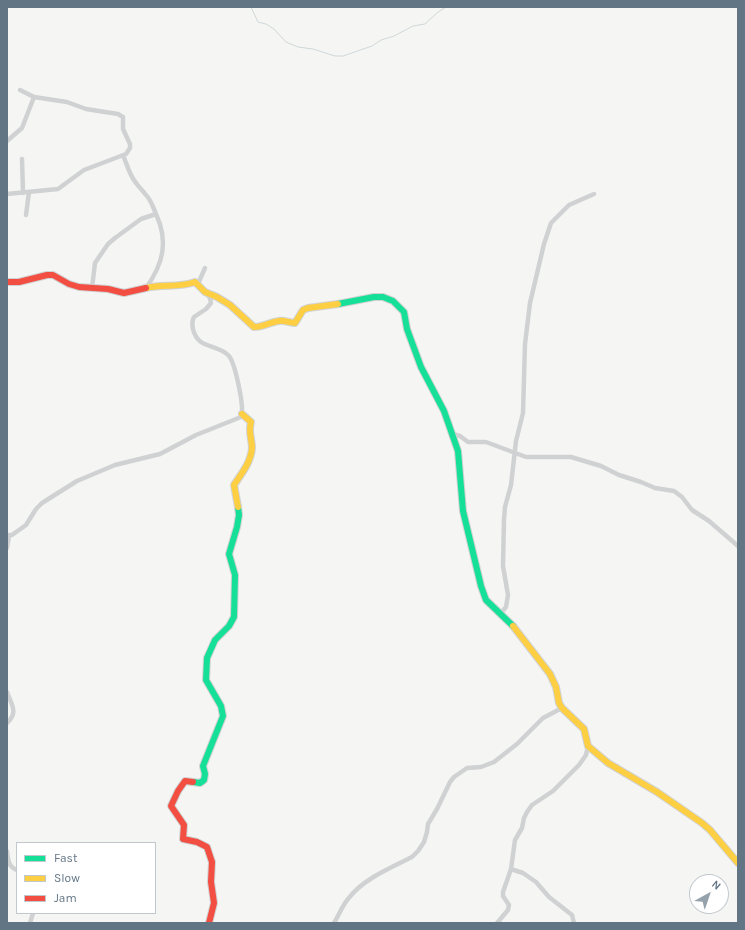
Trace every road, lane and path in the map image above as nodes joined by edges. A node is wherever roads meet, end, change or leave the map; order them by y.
1 (20, 90) dead end
2 (34, 97) junction
3 (7, 141) edge
4 (123, 155) junction
5 (22, 159) dead end
6 (29, 192) junction
7 (23, 193) junction
8 (7, 194) edge
9 (594, 194) dead end
10 (156, 214) junction
11 (26, 215) dead end
12 (205, 268) dead end
13 (7, 282) edge
14 (198, 284) junction
15 (92, 288) junction
16 (146, 288) junction
17 (204, 292) junction
18 (242, 414) junction
19 (453, 434) junction
20 (515, 453) junction
21 (8, 536) edge
22 (738, 546) edge
23 (7, 548) edge
24 (500, 614) junction
25 (7, 692) edge
26 (562, 708) junction
27 (7, 723) edge
28 (588, 746) junction
29 (7, 851) edge
30 (738, 863) edge
31 (511, 869) junction
32 (16, 870) edge
33 (209, 923) edge
34 (334, 923) edge
35 (497, 923) edge
36 (574, 923) edge

1 - 2 street
2 - 3 street
2 - 4 street
4 - 6 street
4 - 10 street
5 - 7 street
6 - 7 street
6 - 11 street
7 - 8 street
9 - 20 street
10 - 15 street
10 - 16 street
12 - 14 street
13 - 15 street
14 - 16 street
14 - 17 street
15 - 16 street
17 - 18 street
17 - 19 street
18 - 21 street
18 - 33 street
19 - 20 street
19 - 24 street
20 - 22 street
20 - 24 street
21 - 23 street
24 - 26 street
25 - 27 street
26 - 28 street
26 - 34 street
28 - 30 street
28 - 31 street
29 - 32 street
31 - 35 street
31 - 36 street

